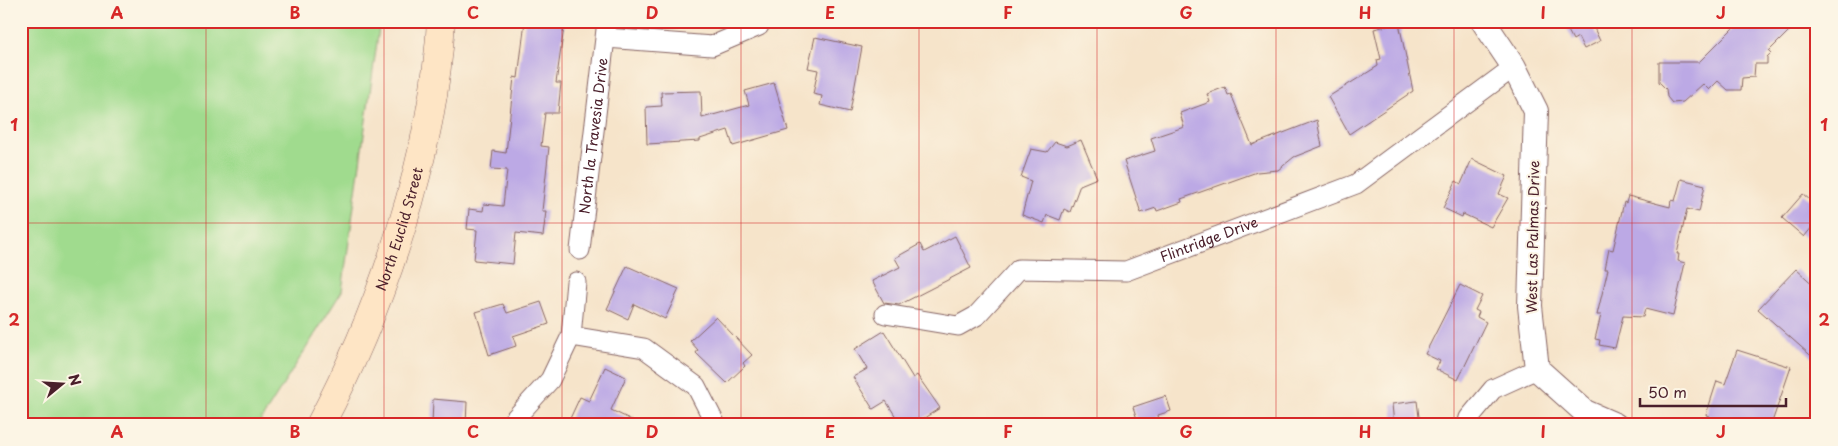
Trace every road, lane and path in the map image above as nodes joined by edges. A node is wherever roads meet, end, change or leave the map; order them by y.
1 (441, 21) edge
2 (1483, 21) edge
3 (759, 26) dead end
4 (607, 30) edge
5 (1514, 67) junction
6 (580, 250) dead end
7 (576, 282) dead end
8 (885, 314) dead end
9 (571, 336) junction
10 (1537, 370) junction
11 (320, 425) edge
12 (509, 425) edge
13 (716, 425) edge
14 (1467, 425) edge
15 (1615, 425) edge

1 - 11 main road, North Euclid Street
2 - 5 street, West Las Palmas Drive
3 - 4 street
4 - 6 street, North la Travesia Drive
5 - 8 street, Flintridge Drive
5 - 10 street, West Las Palmas Drive
7 - 9 street
9 - 12 street
9 - 13 street
10 - 14 street
10 - 15 street

